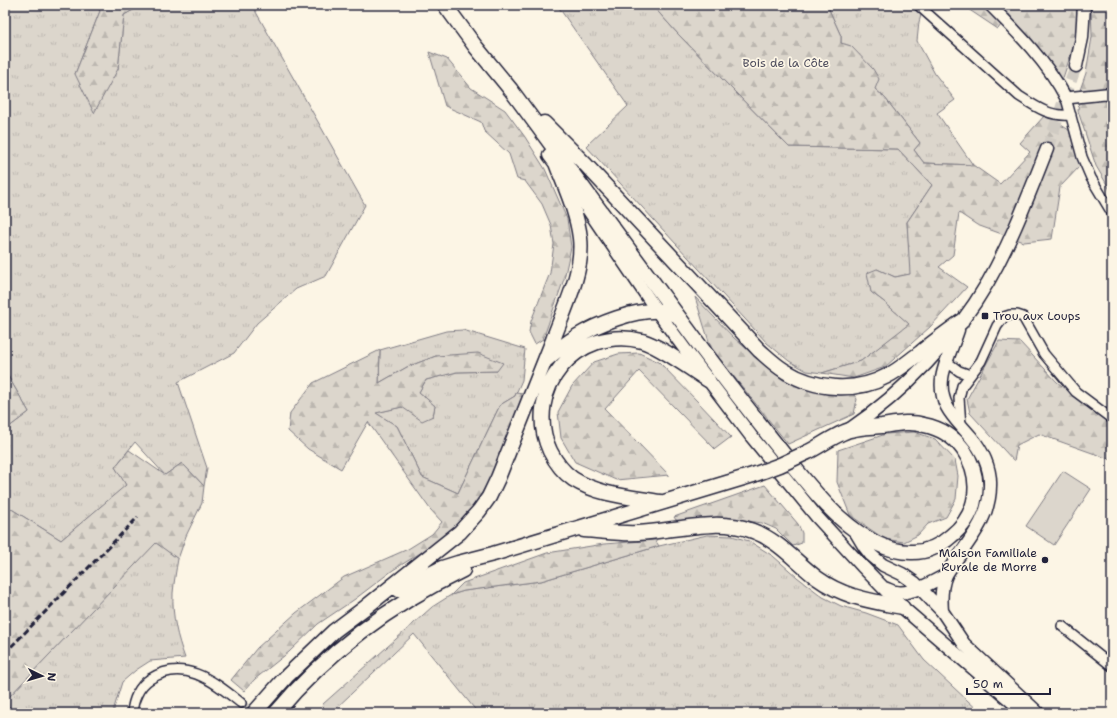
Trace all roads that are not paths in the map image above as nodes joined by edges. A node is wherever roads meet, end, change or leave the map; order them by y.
1 (445, 5) edge
2 (918, 5) edge
3 (990, 5) edge
4 (1084, 5) edge
5 (475, 46) junction
6 (1076, 66) tunnel mouth
7 (511, 90) junction
8 (1112, 95) edge
9 (1066, 98) junction
10 (1071, 115) junction
11 (1047, 149) tunnel mouth
12 (556, 163) junction
13 (1112, 213) edge
14 (656, 311) junction
15 (676, 315) junction
16 (961, 322) junction
17 (545, 360) junction
18 (947, 362) junction
19 (970, 375) junction
20 (708, 380) junction
21 (1112, 419) edge
22 (961, 426) junction
23 (849, 430) junction
24 (663, 503) junction
25 (571, 530) junction
26 (855, 531) junction
27 (493, 554) junction
28 (946, 574) junction
29 (883, 588) junction
30 (920, 588) junction
31 (366, 607) junction
32 (902, 607) junction
33 (942, 611) junction
34 (1062, 626) dead end
35 (1112, 666) edge
36 (241, 703) tunnel mouth
37 (132, 713) edge
38 (254, 713) edge
39 (276, 713) edge
40 (1025, 713) edge
41 (1038, 713) edge

1 - 5 main road
2 - 10 street
3 - 9 street
4 - 6 main road
5 - 7 main road
5 - 12 main road
7 - 15 main road
7 - 16 main road
8 - 9 street
9 - 10 street
10 - 13 street
11 - 16 main road
12 - 14 main road
12 - 17 main road
14 - 15 main road
14 - 17 main road
14 - 20 main road
15 - 26 main road
16 - 18 main road
16 - 23 main road
17 - 31 main road
18 - 19 street
18 - 22 main road
19 - 21 street
19 - 22 street
20 - 24 main road
20 - 29 main road
22 - 28 main road
23 - 24 main road, bridge
23 - 26 main road
24 - 25 main road
25 - 27 main road
25 - 32 main road
26 - 30 main road
27 - 31 main road
27 - 39 main road
28 - 30 main road
28 - 33 main road
29 - 30 main road
29 - 32 main road
30 - 33 main road
31 - 38 main road
32 - 40 main road
33 - 41 main road
34 - 35 street
36 - 37 street

